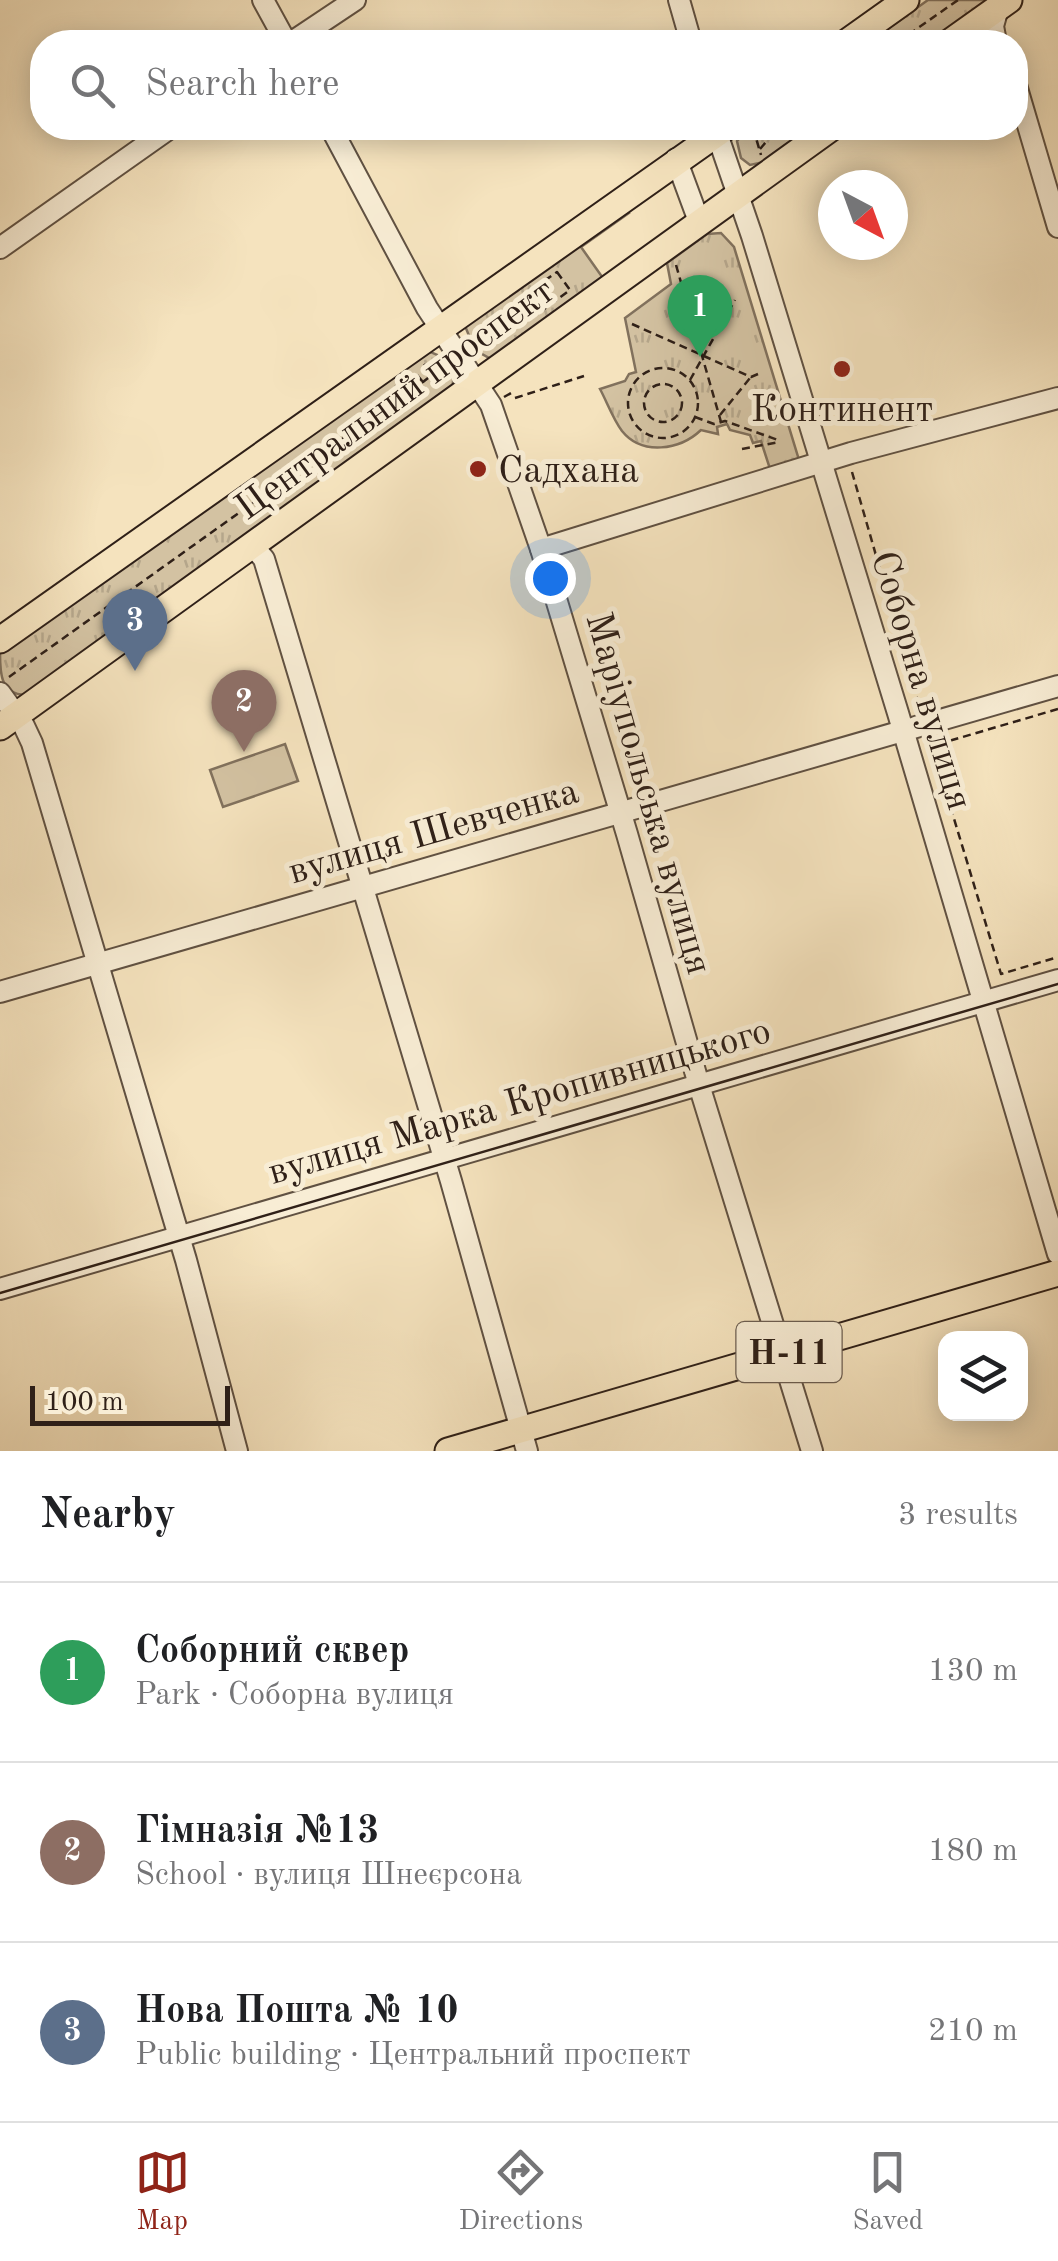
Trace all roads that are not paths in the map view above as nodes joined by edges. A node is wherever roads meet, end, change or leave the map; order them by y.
1 (263, 0) edge
2 (356, 0) edge
3 (679, 0) edge
4 (906, 0) edge
5 (1004, 4) edge
6 (282, 30) edge
7 (308, 30) edge
8 (688, 30) edge
9 (863, 30) edge
10 (967, 30) edge
11 (993, 30) edge
12 (1028, 125) edge
13 (153, 140) edge
14 (337, 140) edge
15 (703, 140) edge
16 (722, 140) edge
17 (815, 140) edge
18 (676, 159) junction
19 (739, 195) junction
20 (700, 224) junction
21 (1058, 227) edge
22 (0, 248) edge
23 (442, 326) junction
24 (478, 384) junction
25 (1058, 398) edge
26 (822, 464) junction
27 (252, 545) junction
28 (540, 549) junction
29 (0, 640) edge
30 (1058, 686) edge
31 (2, 687) edge
32 (8, 721) edge
33 (903, 731) junction
34 (621, 812) junction
35 (364, 887) junction
36 (96, 964) junction
37 (1058, 980) edge
38 (0, 992) edge
39 (981, 1003) junction
40 (699, 1086) junction
41 (444, 1158) junction
42 (179, 1235) junction
43 (1058, 1254) edge
44 (1058, 1273) edge
45 (0, 1288) edge
46 (780, 1354) junction
47 (524, 1441) edge
48 (237, 1451) edge
49 (448, 1451) edge
50 (812, 1451) edge

1 - 6 street
2 - 7 street
3 - 8 street
4 - 9 main road
5 - 10 main road
5 - 11 street
12 - 21 street
13 - 22 street
14 - 23 street, Маріупольська вулиця
15 - 18 main road, Центральний проспект
16 - 19 street, Соборна вулиця
17 - 19 main road, Центральний проспект
18 - 20 street
18 - 23 main road, Центральний проспект
19 - 20 main road, Центральний проспект
19 - 26 street, Соборна вулиця
20 - 24 main road, Центральний проспект
23 - 24 street, Маріупольська вулиця
23 - 29 main road, Центральний проспект
24 - 27 main road, Центральний проспект
24 - 28 street, Маріупольська вулиця
25 - 26 street
26 - 28 street
26 - 33 street, Соборна вулиця
27 - 32 main road, Центральний проспект
27 - 35 street
28 - 34 street, Маріупольська вулиця
30 - 33 street, вулиця Шевченка
31 - 32 street
32 - 36 street
33 - 34 street, вулиця Шевченка
33 - 39 street, Соборна вулиця
34 - 35 street, вулиця Шевченка
34 - 40 street, Маріупольська вулиця
35 - 36 street, вулиця Шевченка
35 - 41 street
36 - 38 street, вулиця Шевченка
36 - 42 street
37 - 39 street, вулиця Марка Кропивницького
39 - 40 street, вулиця Марка Кропивницького
39 - 43 street, Соборна вулиця
40 - 41 street, вулиця Марка Кропивницького
40 - 46 street, Маріупольська вулиця
41 - 42 street, вулиця Марка Кропивницького
41 - 47 street
42 - 45 street, вулиця Марка Кропивницького
42 - 48 street
44 - 46 main road, Н-11
46 - 47 main road, Н-11
46 - 50 street, Маріупольська вулиця
47 - 49 main road, Н-11

